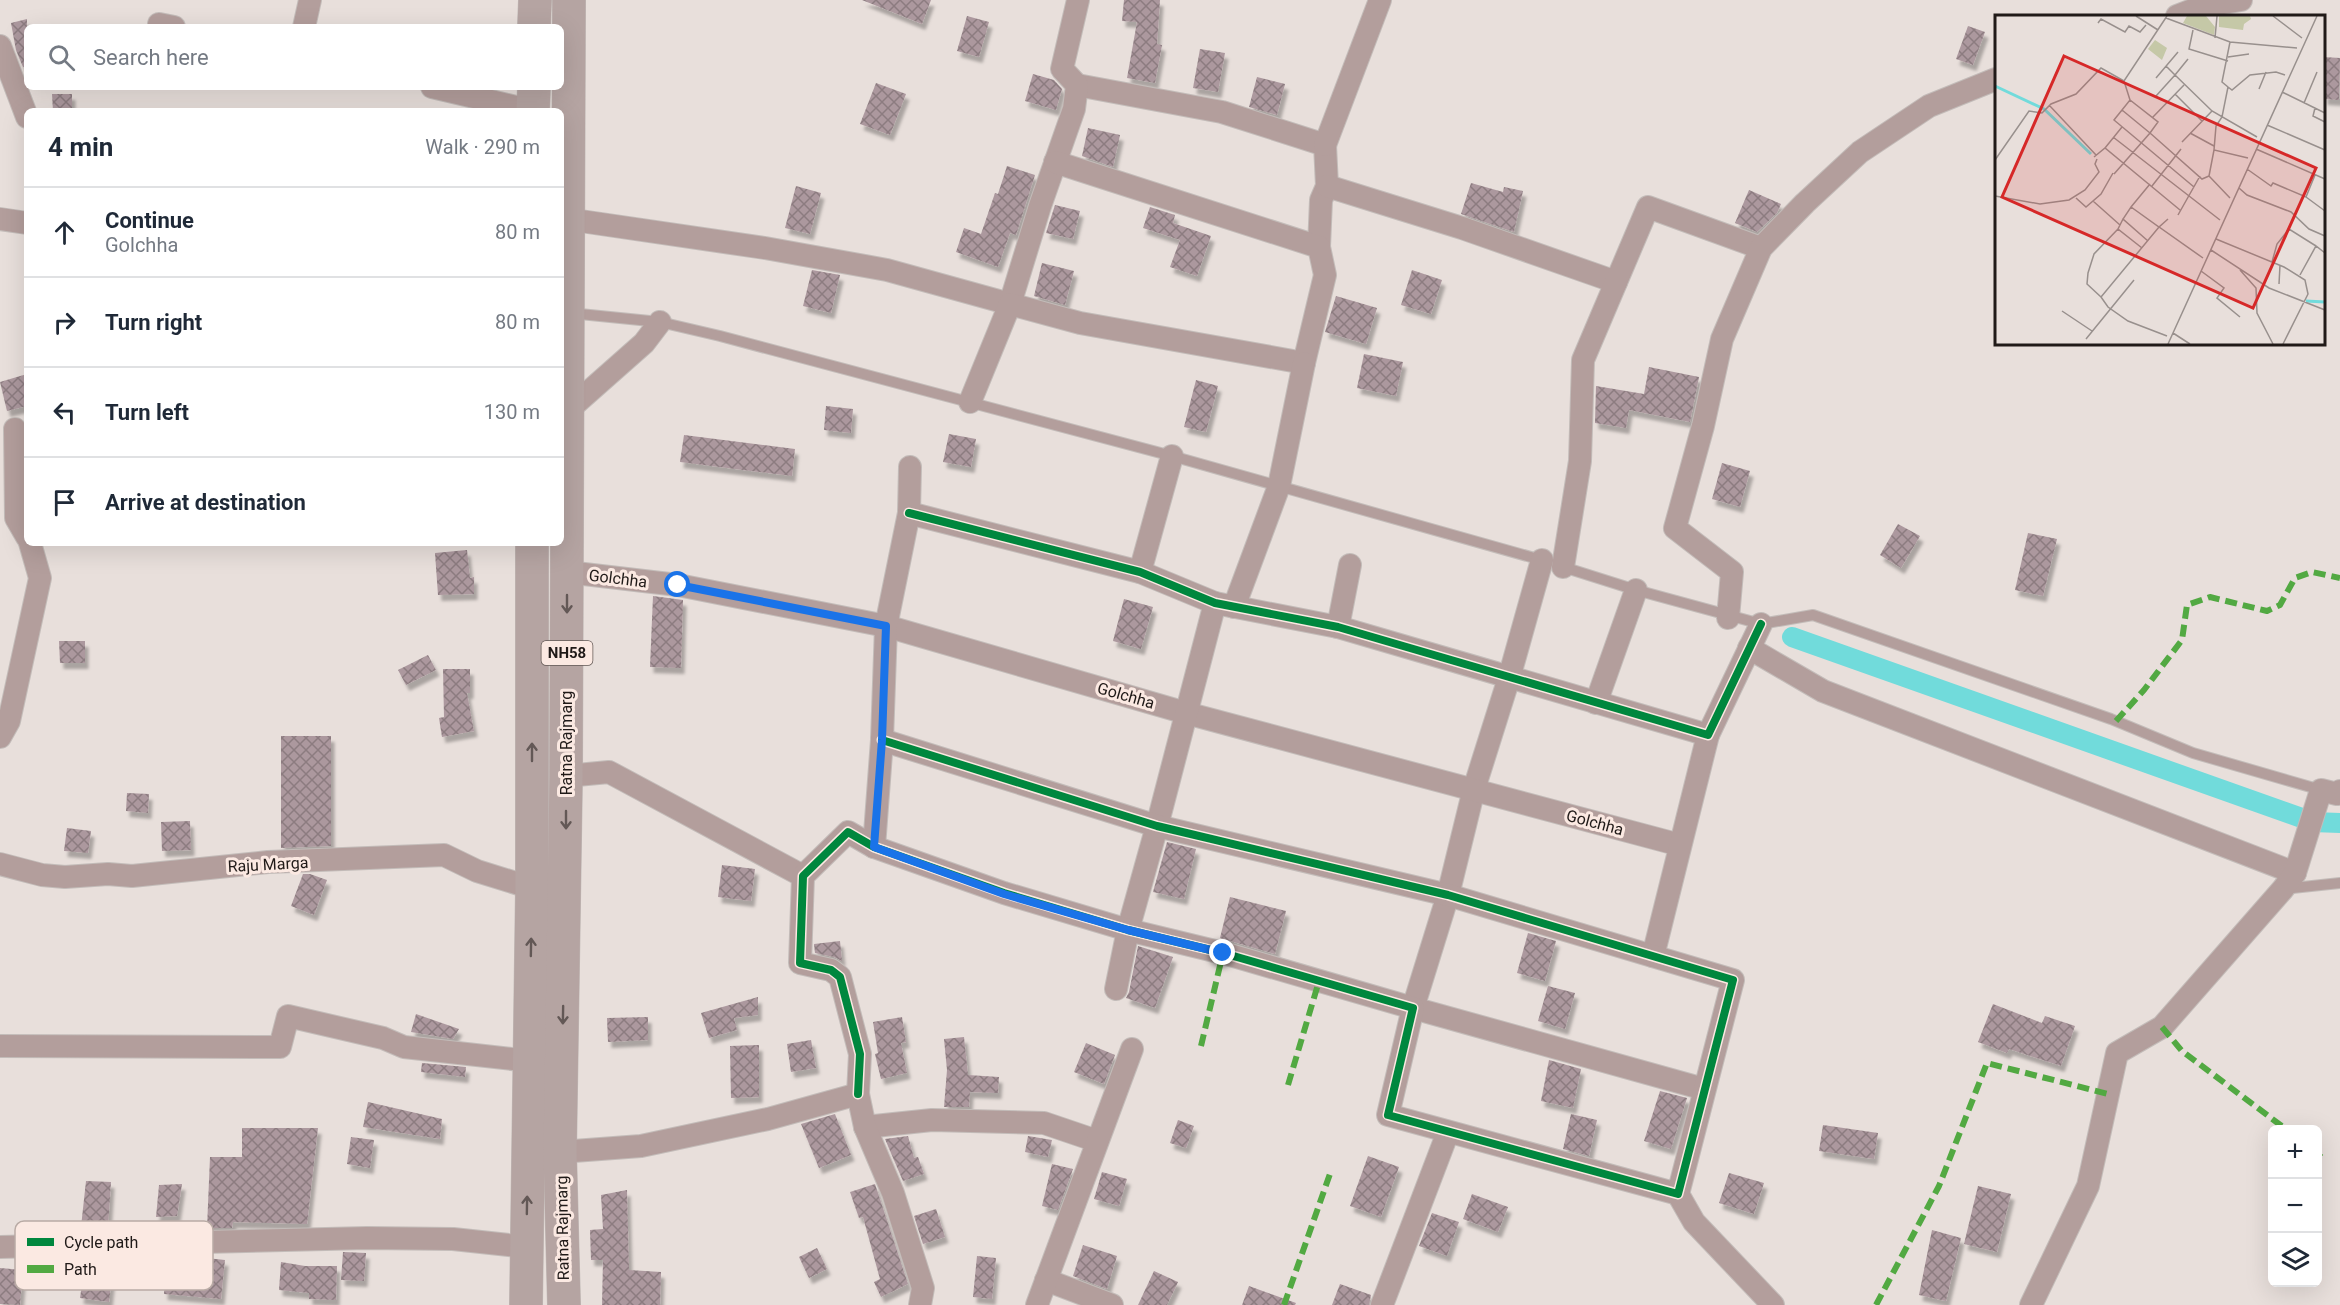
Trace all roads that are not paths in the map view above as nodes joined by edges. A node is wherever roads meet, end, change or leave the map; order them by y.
1 (310, 0) edge
2 (535, 0) edge
3 (569, 0) edge
4 (1078, 0) edge
5 (1380, 0) edge
6 (2241, 0) edge
7 (2180, 15) edge
8 (305, 24) edge
9 (534, 24) edge
10 (0, 46) edge
11 (1995, 79) edge
12 (1077, 85) junction
13 (445, 90) edge
14 (534, 90) edge
15 (520, 108) edge
16 (533, 108) edge
17 (24, 109) edge
18 (1324, 145) junction
19 (1055, 162) junction
20 (1327, 186) junction
21 (0, 219) edge
22 (567, 219) junction
23 (24, 223) edge
24 (1319, 247) junction
25 (1761, 248) junction
26 (1616, 282) junction
27 (1010, 304) junction
28 (567, 313) junction
29 (660, 322) junction
30 (1304, 363) junction
31 (970, 402) junction
32 (566, 412) junction
33 (14, 429) edge
34 (1172, 456) junction
35 (910, 467) dead end
36 (1279, 486) junction
37 (909, 513) junction
38 (24, 532) edge
39 (31, 546) edge
40 (532, 546) edge
41 (1553, 564) junction
42 (1350, 566) dead end
43 (567, 572) junction
44 (1140, 572) junction
45 (1636, 590) junction
46 (1225, 605) junction
47 (1728, 617) junction
48 (1761, 624) junction
49 (886, 626) junction
50 (1338, 627) junction
51 (1749, 648) junction
52 (1509, 678) junction
53 (1596, 703) junction
54 (1186, 713) junction
55 (1708, 735) junction
56 (0, 737) edge
57 (882, 740) junction
58 (566, 776) junction
59 (1474, 789) junction
60 (2331, 794) edge
61 (1157, 826) junction
62 (1680, 845) junction
63 (874, 847) junction
64 (0, 864) edge
65 (803, 876) junction
66 (2289, 881) junction
67 (2340, 883) edge
68 (532, 888) junction
69 (1448, 895) junction
70 (1128, 930) junction
71 (1653, 956) junction
72 (1116, 989) dead end
73 (1413, 1008) junction
74 (0, 1046) edge
75 (1131, 1049) dead end
76 (530, 1061) junction
77 (1704, 1089) junction
78 (858, 1094) junction
79 (865, 1127) junction
80 (1448, 1132) junction
81 (1097, 1141) junction
82 (560, 1152) junction
83 (1678, 1194) junction
84 (213, 1242) edge
85 (0, 1247) edge
86 (15, 1247) edge
87 (527, 1247) junction
88 (1046, 1280) junction
89 (526, 1305) edge
90 (564, 1305) edge
91 (920, 1305) edge
92 (1037, 1305) edge
93 (1112, 1305) edge
94 (1383, 1305) edge
95 (1773, 1305) edge
96 (2031, 1305) edge

1 - 8 street
2 - 9 highway
3 - 22 highway, Ratna Rajmarg / NH58
4 - 12 street
5 - 18 street
6 - 7 street
10 - 17 street
11 - 25 street
12 - 18 street
12 - 19 street
13 - 15 street
14 - 16 highway
18 - 20 street
19 - 24 street
19 - 27 street
20 - 24 street
20 - 26 street
21 - 23 street
22 - 27 street
22 - 28 highway, Ratna Rajmarg / NH58
24 - 30 street
25 - 26 street
25 - 47 street
26 - 41 street
27 - 30 street
27 - 31 street
28 - 29 lane
28 - 32 highway, Ratna Rajmarg / NH58
29 - 31 lane
29 - 32 street
30 - 36 street
31 - 34 lane
32 - 43 highway, Ratna Rajmarg / NH58
33 - 38 street
34 - 36 lane
34 - 44 street
35 - 37 street
36 - 41 lane
36 - 46 street
37 - 44 street
37 - 49 street
39 - 56 street
68 -> 40 highway, Ratna Rajmarg / NH58
41 - 45 lane
41 - 52 street
42 - 50 street
43 - 49 street, Golchha
43 -> 58 highway, Ratna Rajmarg / NH58
44 - 46 street
45 - 47 lane
45 - 53 street
46 - 50 street
46 - 54 street
47 - 48 lane
48 - 51 street
48 - 60 lane
49 - 54 street, Golchha
49 - 57 street
50 - 52 street
51 - 55 street
51 - 66 street
52 - 53 street
52 - 59 street
53 - 55 street
54 - 59 street, Golchha
54 - 61 street
55 - 62 street
57 - 61 street
57 - 63 street
58 - 65 street
58 -> 82 highway, Ratna Rajmarg / NH58
59 - 62 street, Golchha
59 - 69 street
60 - 66 street
61 - 69 street
61 - 70 street
62 - 71 street
63 - 65 street
63 - 70 street
64 - 68 street, Raju Marga
65 - 78 street
66 - 67 lane
66 - 96 street
76 -> 68 highway, Ratna Rajmarg / NH58
69 - 71 street
69 - 73 street
70 - 72 street
70 - 73 street
71 - 77 street
73 - 77 street
73 - 80 street
74 - 76 street
75 - 81 street
87 -> 76 highway, Ratna Rajmarg / NH58
77 - 83 street
78 - 79 street
78 - 82 street
79 - 81 street
79 - 91 street
80 - 83 street
80 - 94 street
81 - 88 street
82 - 90 highway, Ratna Rajmarg / NH58
83 - 95 street
84 - 87 street
85 - 86 street
87 - 89 highway, Ratna Rajmarg / NH58
88 - 92 street
88 - 93 street

